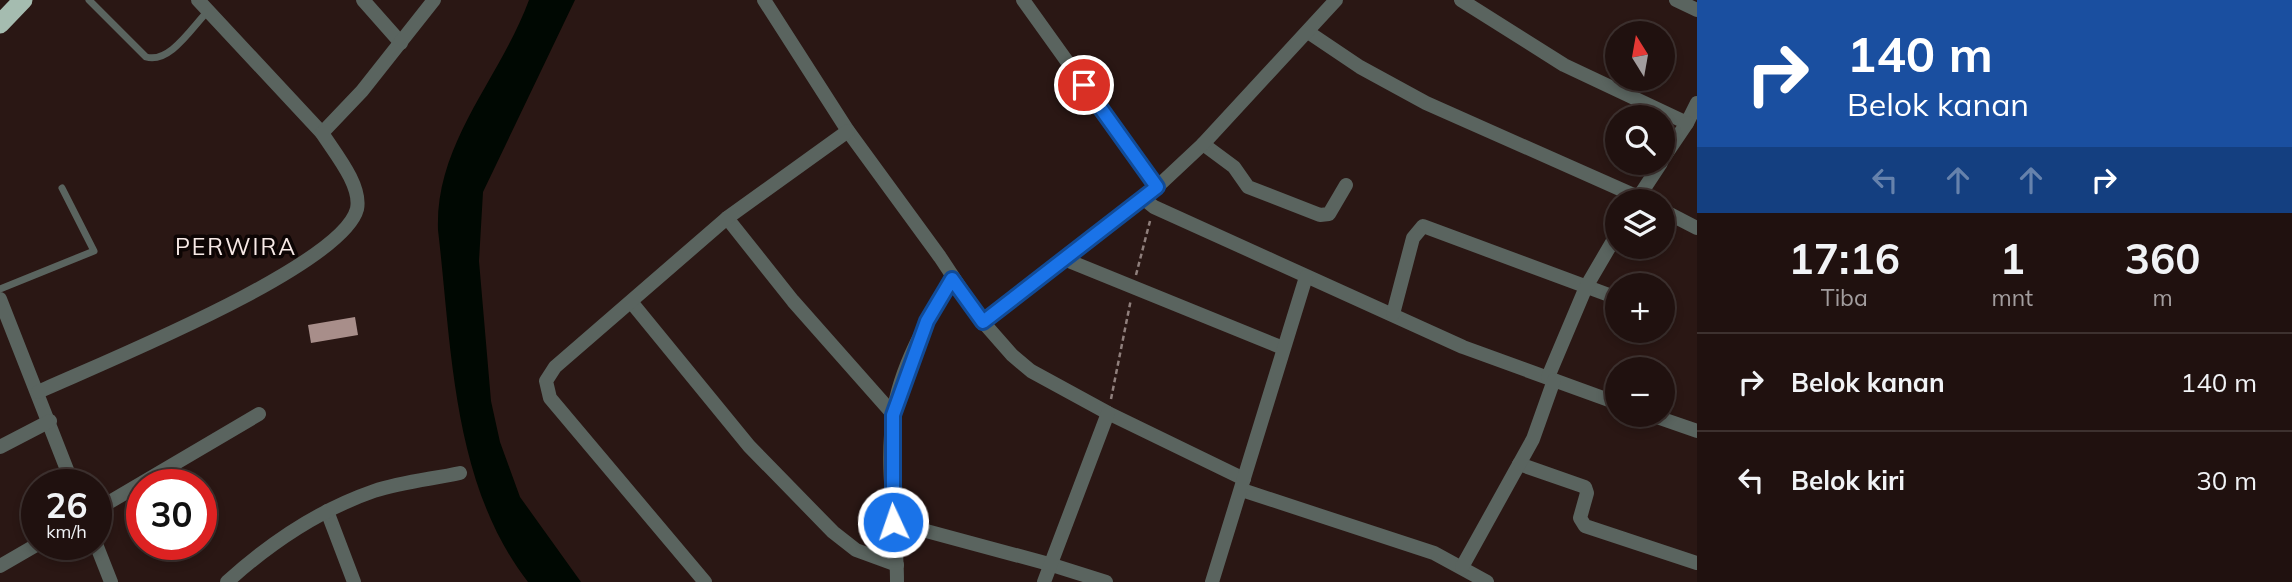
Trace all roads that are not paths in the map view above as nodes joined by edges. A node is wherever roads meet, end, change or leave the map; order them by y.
1 (23, 0) edge
2 (89, 0) edge
3 (363, 0) edge
4 (434, 0) edge
5 (764, 0) edge
6 (1336, 0) edge
7 (1461, 0) edge
8 (1676, 0) edge
9 (1026, 1) edge
10 (203, 5) edge
11 (1697, 10) edge
12 (0, 24) edge
13 (1308, 32) junction
14 (401, 43) junction
15 (1697, 103) edge
16 (1687, 123) junction
17 (848, 131) junction
18 (323, 133) junction
19 (1675, 142) edge
20 (1203, 144) junction
21 (1346, 185) dead end
22 (1157, 187) junction
23 (62, 188) dead end
24 (1617, 189) edge
25 (1149, 203) junction
26 (1675, 217) edge
27 (727, 218) junction
28 (1697, 228) edge
29 (1605, 255) edge
30 (1064, 259) junction
31 (1306, 278) junction
32 (952, 279) junction
33 (1586, 287) junction
34 (0, 289) edge
35 (1605, 294) edge
36 (0, 299) edge
37 (632, 303) junction
38 (1393, 314) junction
39 (983, 322) junction
40 (1283, 348) junction
41 (1551, 379) junction
42 (38, 392) junction
43 (1605, 399) edge
44 (1108, 412) junction
45 (259, 414) dead end
46 (893, 415) junction
47 (50, 421) junction
48 (1675, 423) edge
49 (1697, 431) edge
50 (0, 447) edge
51 (1519, 464) junction
52 (67, 469) edge
53 (460, 473) dead end
54 (1243, 484) junction
55 (112, 501) edge
56 (327, 511) junction
57 (893, 522) junction
58 (21, 554) edge
59 (102, 560) edge
60 (1697, 562) edge
61 (1049, 564) junction
62 (897, 565) junction
63 (0, 566) edge
64 (1465, 574) edge
65 (111, 582) edge
66 (227, 582) edge
67 (354, 582) edge
68 (705, 582) edge
69 (897, 582) edge
70 (1044, 582) edge
71 (1106, 582) edge
72 (1212, 582) edge
73 (1487, 582) edge

1 - 12 highway
2 - 10 lane
3 - 14 street
4 - 14 street
5 - 17 street
6 - 13 street
7 - 16 street
8 - 11 street
9 - 22 street
10 - 18 street
13 - 20 street
13 - 24 street
14 - 18 street
15 - 16 street
16 - 19 street
17 - 27 street
17 - 32 street
18 - 42 street
20 - 21 street
20 - 22 street
22 - 25 street
23 - 34 lane
25 - 30 street
25 - 31 street
26 - 28 street
27 - 37 street
27 - 46 street
29 - 33 street
30 - 39 street
30 - 40 street
31 - 38 street
31 - 40 street
32 - 39 street
32 - 46 street
33 - 35 street
33 - 38 street
33 - 41 street
36 - 42 street
37 - 62 street
37 - 68 street
38 - 41 street
39 - 44 street
40 - 54 street
41 - 43 street
41 - 51 street
42 - 47 street
44 - 54 street
44 - 61 street
45 - 55 street
46 - 57 street
47 - 50 street
47 - 52 street
48 - 49 street
51 - 60 street
51 - 64 street
53 - 56 street
54 - 64 street
54 - 72 street
56 - 66 street
56 - 67 street
57 - 61 street
57 - 62 street
58 - 63 street
59 - 65 street
61 - 70 street
61 - 71 street
62 - 69 street
64 - 73 street

